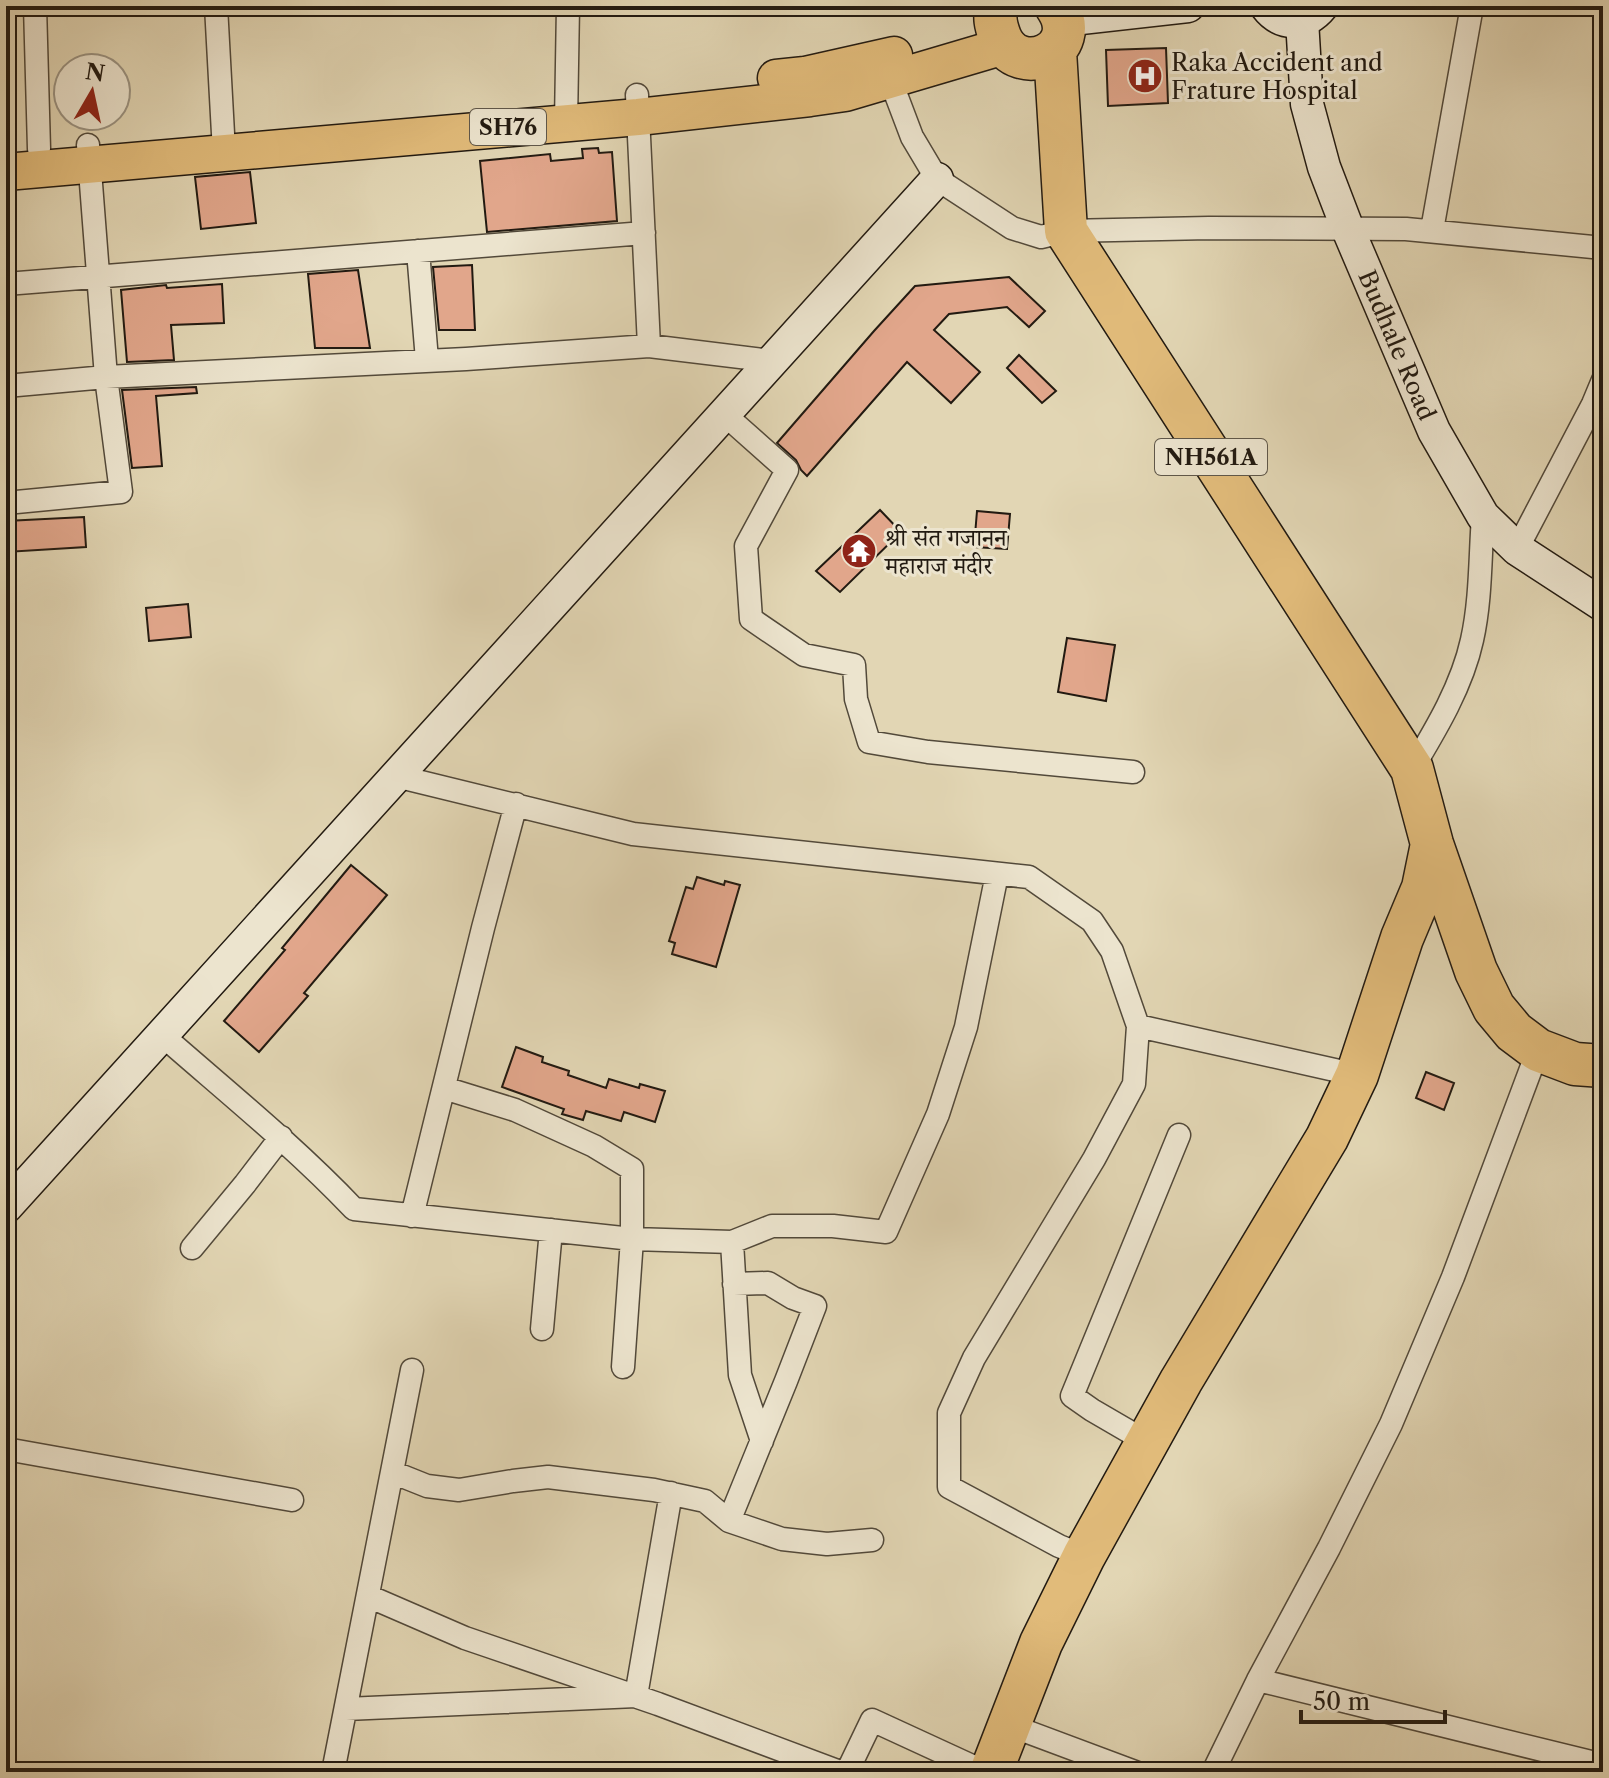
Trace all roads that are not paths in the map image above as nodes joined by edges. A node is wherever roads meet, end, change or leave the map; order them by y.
1 (35, 6) edge
2 (216, 6) edge
3 (568, 6) edge
4 (1188, 6) edge
5 (1266, 6) edge
6 (1472, 6) edge
7 (1312, 13) edge
8 (999, 26) edge
9 (1058, 26) edge
10 (886, 68) junction
11 (638, 106) junction
12 (566, 112) junction
13 (223, 142) junction
14 (22, 151) edge
15 (89, 154) junction
16 (6, 172) edge
17 (937, 179) junction
18 (1347, 227) junction
19 (1432, 230) junction
20 (1066, 231) junction
21 (644, 233) junction
22 (1603, 248) edge
23 (418, 251) junction
24 (98, 277) junction
25 (6, 284) edge
26 (649, 346) junction
27 (427, 360) junction
28 (772, 361) junction
29 (106, 377) junction
30 (1603, 380) edge
31 (6, 386) edge
32 (1598, 407) edge
33 (724, 414) junction
34 (6, 503) edge
35 (1483, 516) junction
36 (1517, 549) junction
37 (1603, 605) edge
38 (1412, 769) junction
39 (1133, 772) dead end
40 (396, 776) junction
41 (516, 804) junction
42 (1432, 844) junction
43 (997, 874) junction
44 (1138, 1026) junction
45 (162, 1035) junction
46 (1538, 1050) junction
47 (1603, 1066) edge
48 (1357, 1075) junction
49 (444, 1088) junction
50 (1179, 1135) dead end
51 (281, 1137) junction
52 (6, 1207) edge
53 (412, 1216) junction
54 (551, 1230) junction
55 (632, 1239) junction
56 (732, 1242) junction
57 (192, 1248) dead end
58 (734, 1284) junction
59 (542, 1329) dead end
60 (623, 1367) dead end
61 (412, 1370) dead end
62 (762, 1441) junction
63 (1147, 1442) junction
64 (6, 1449) edge
65 (392, 1472) junction
66 (671, 1493) junction
67 (292, 1500) dead end
68 (729, 1521) junction
69 (872, 1540) dead end
70 (1084, 1556) junction
71 (368, 1596) junction
72 (1258, 1680) junction
73 (636, 1696) junction
74 (346, 1709) junction
75 (1009, 1725) junction
76 (1603, 1765) edge
77 (333, 1772) edge
78 (840, 1772) edge
79 (847, 1772) edge
80 (985, 1772) edge
81 (991, 1772) edge
82 (1135, 1772) edge
83 (1213, 1772) edge

1 - 14 street
2 - 13 street
3 - 12 street
4 - 9 street
5 - 7 street
6 - 19 street
7 - 18 street, Budhale Road
8 - 9 highway
8 - 10 main road, SH76
9 - 20 highway, NH561A
10 - 11 main road, SH76
10 - 17 street
11 - 12 main road, SH76
11 - 21 street
12 - 13 main road, SH76
13 - 15 main road, SH76
14 - 15 main road, SH76
15 - 16 main road, SH76
15 - 24 street
17 - 20 street
17 - 28 street
18 - 19 street
18 - 20 street
18 - 35 street, Budhale Road
19 - 22 street
20 - 38 highway, NH561A
21 - 23 street
21 - 26 street
23 - 24 street
23 - 27 street
24 - 25 street
24 - 29 street
26 - 27 street
26 - 28 street
27 - 29 street
28 - 33 street
29 - 31 street
29 - 34 street
30 - 32 street
32 - 36 street
33 - 39 street
33 - 40 street
35 - 36 street, Budhale Road
35 - 38 street
36 - 37 street, Budhale Road
38 - 42 highway, NH561A
40 - 41 street
40 - 45 street
41 - 43 street
41 - 49 street
42 - 46 highway, NH561A
42 - 48 highway
43 - 44 street
43 - 56 street
44 - 48 street
44 - 70 street
45 - 51 street
45 - 52 street
46 - 47 highway, NH561A
46 - 72 street
48 - 63 highway
49 - 53 street
49 - 55 street
50 - 63 street
51 - 53 street
51 - 57 street
53 - 54 street
54 - 55 street
54 - 59 street
55 - 56 street
55 - 60 street
56 - 58 street
58 - 62 street
58 - 62 street
61 - 65 street
62 - 68 street
63 - 70 highway
64 - 67 street
65 - 66 street
65 - 71 street
66 - 68 street
66 - 73 street
68 - 69 street
70 - 75 highway
71 - 73 street
71 - 74 street
72 - 76 street
72 - 83 street
73 - 74 street
73 - 78 street
74 - 77 street
75 - 81 highway
75 - 82 street
79 - 80 street

